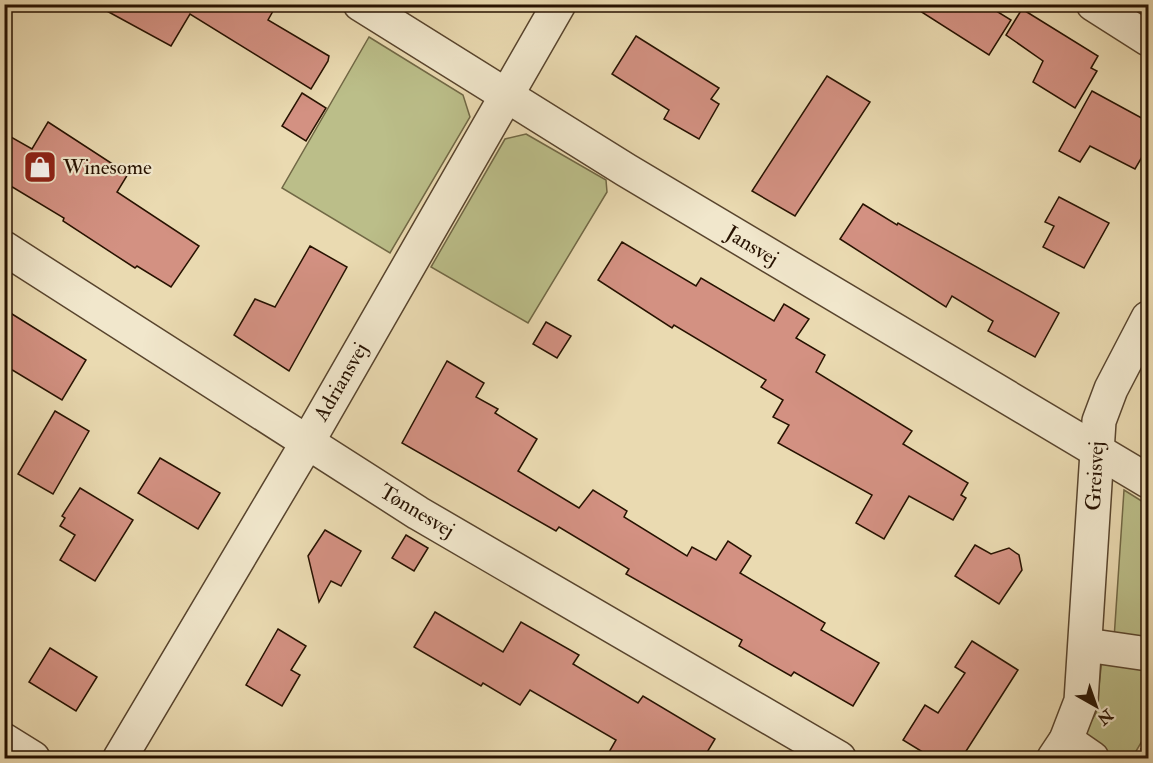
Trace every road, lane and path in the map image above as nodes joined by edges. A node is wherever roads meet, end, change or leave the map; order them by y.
1 (360, 4) edge
2 (559, 4) edge
3 (1093, 4) edge
4 (1149, 39) edge
5 (507, 97) junction
6 (4, 248) edge
7 (1149, 318) edge
8 (307, 443) junction
9 (1096, 452) junction
10 (1149, 481) edge
11 (1086, 645) junction
12 (1149, 654) edge
13 (4, 740) edge
14 (1149, 740) edge
15 (1060, 749) edge
16 (33, 759) edge
17 (120, 759) edge
18 (839, 759) edge
19 (1092, 759) edge
20 (1137, 759) edge

1 - 5 street, Jansvej
2 - 5 street, Adriansvej
3 - 4 street
5 - 8 street, Adriansvej
5 - 9 street, Jansvej
6 - 8 street, Tønnesvej
7 - 9 street, Greisvej
8 - 17 street, Adriansvej
8 - 18 street, Tønnesvej
9 - 10 street, Jansvej
9 - 11 street, Greisvej
11 - 12 street
11 - 15 street, Greisvej
13 - 16 street
14 - 20 path
15 - 19 street, Greisvej

